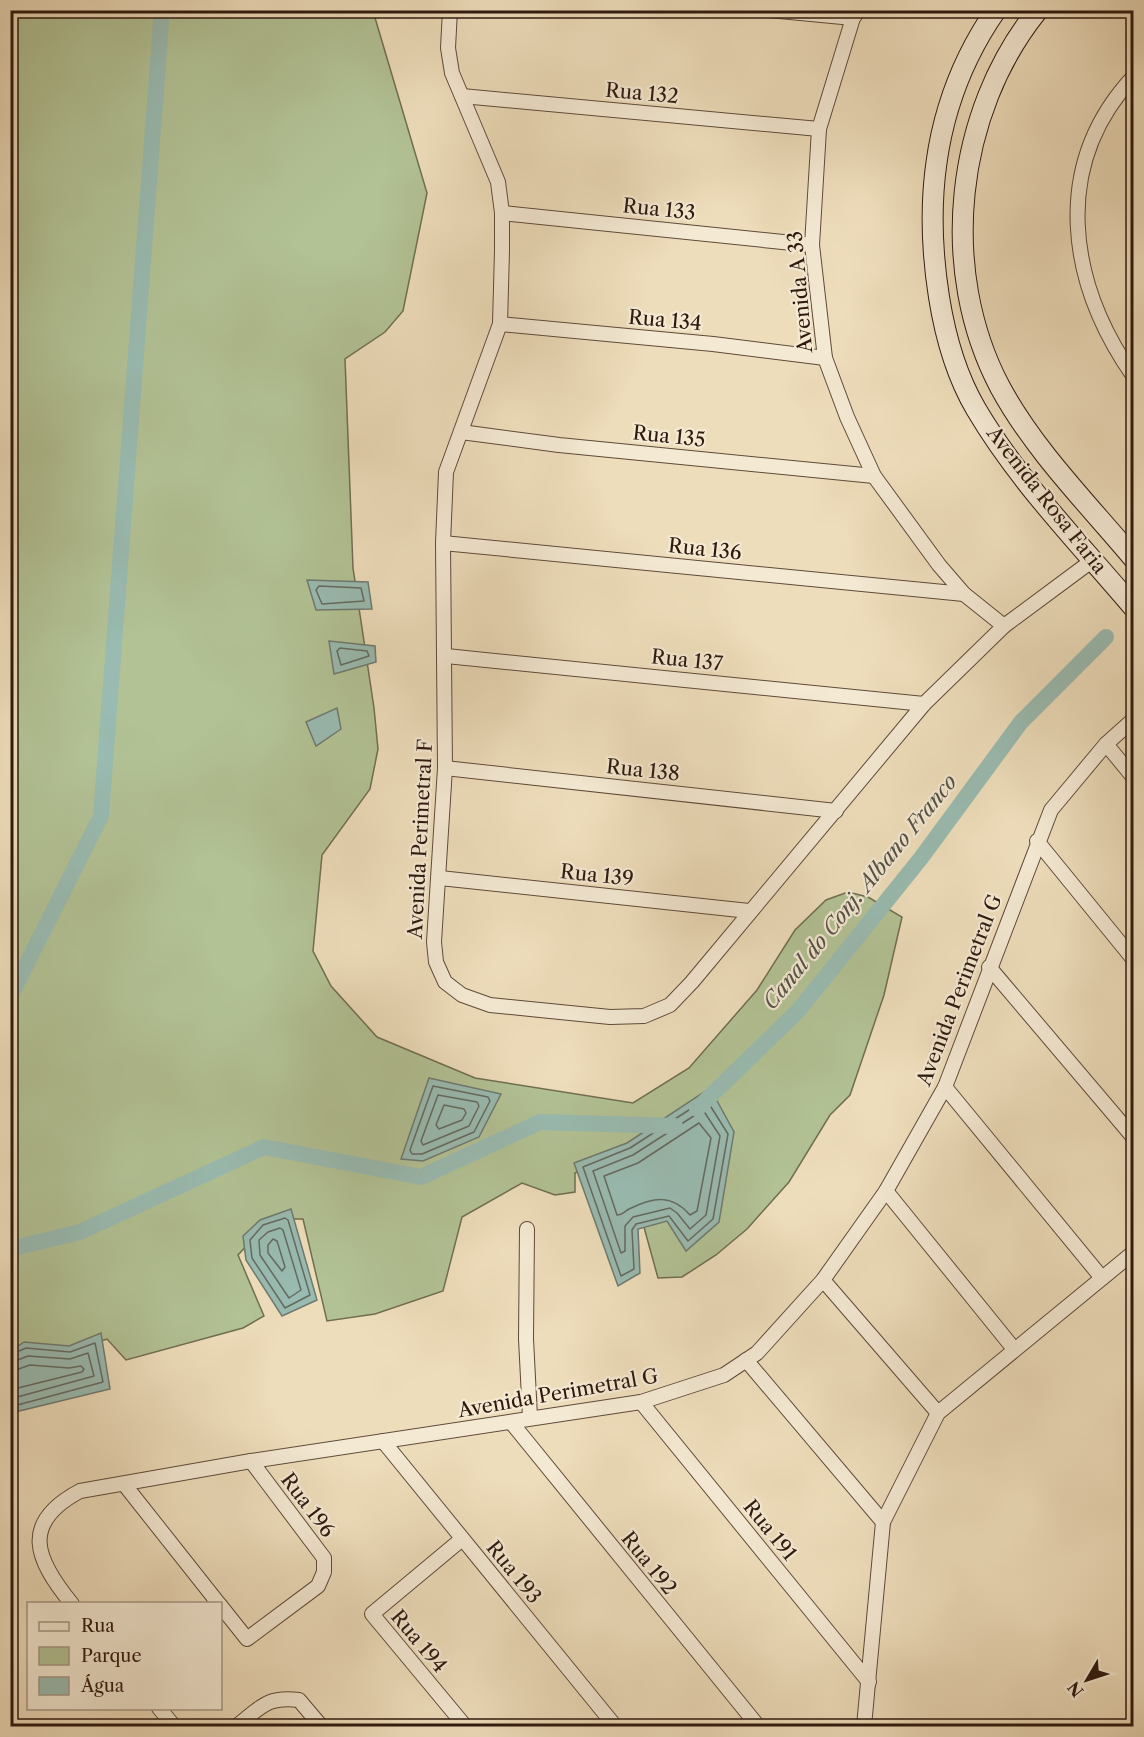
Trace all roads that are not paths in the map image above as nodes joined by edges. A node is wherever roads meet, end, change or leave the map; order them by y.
1 (450, 10) edge
2 (769, 10) edge
3 (996, 10) edge
4 (1038, 10) edge
5 (856, 14) edge
6 (1134, 76) edge
7 (462, 96) junction
8 (819, 129) junction
9 (502, 213) junction
10 (812, 245) junction
11 (500, 324) junction
12 (825, 358) junction
13 (1134, 377) edge
14 (461, 432) junction
15 (1054, 463) junction
16 (874, 476) junction
17 (1028, 484) junction
18 (442, 543) junction
19 (1130, 546) edge
20 (1093, 560) junction
21 (964, 594) junction
22 (1134, 608) edge
23 (1004, 626) junction
24 (446, 656) junction
25 (924, 704) junction
26 (1134, 719) edge
27 (1107, 744) junction
28 (445, 768) junction
29 (1134, 778) edge
30 (836, 811) junction
31 (1037, 841) junction
32 (440, 878) junction
33 (749, 911) junction
34 (1134, 960) edge
35 (989, 967) junction
36 (945, 1087) junction
37 (1134, 1138) edge
38 (886, 1191) junction
39 (527, 1229) dead end
40 (1134, 1252) edge
41 (1102, 1278) junction
42 (823, 1280) junction
43 (1014, 1349) junction
44 (746, 1360) junction
45 (641, 1402) junction
46 (938, 1413) junction
47 (530, 1417) junction
48 (511, 1422) junction
49 (383, 1441) junction
50 (251, 1461) junction
51 (124, 1484) junction
52 (883, 1522) junction
53 (462, 1539) junction
54 (70, 1602) edge
55 (218, 1602) edge
56 (222, 1607) edge
57 (869, 1682) junction
58 (161, 1710) edge
59 (174, 1726) edge
60 (237, 1726) edge
61 (321, 1726) edge
62 (465, 1726) edge
63 (615, 1726) edge
64 (758, 1726) edge
65 (864, 1726) edge

1 - 7 street, Avenida Perimetral F
2 - 5 street
3 - 17 street, Avenida Rosa Faria
4 - 15 street, Avenida Rosa Faria
5 - 8 street, Avenida A 33
6 - 13 street
7 - 8 street, Rua 132
7 - 9 street, Avenida Perimetral F
8 - 10 street, Avenida A 33
9 - 10 street, Rua 133
9 - 11 street, Avenida Perimetral F
10 - 12 street, Avenida A 33
11 - 12 street, Rua 134
11 - 14 street, Avenida Perimetral F
12 - 16 street, Avenida A 33
14 - 16 street, Rua 135
14 - 18 street, Avenida Perimetral F
15 - 17 street
15 - 19 street, Avenida Rosa Faria
16 - 21 street, Avenida A 33
17 - 20 street, Avenida Rosa Faria
18 - 21 street, Rua 136
18 - 24 street, Avenida Perimetral F
20 - 22 street, Avenida Rosa Faria
20 - 23 street, Avenida Perimetral F
21 - 23 street, Avenida A 33
23 - 25 street, Avenida Perimetral F
24 - 25 street, Rua 137
24 - 28 street, Avenida Perimetral F
25 - 30 street, Avenida Perimetral F
26 - 27 street, Avenida Perimetral G
27 - 29 street
27 - 31 street, Avenida Perimetral G
28 - 30 street, Rua 138
28 - 32 street, Avenida Perimetral F
30 - 33 street, Avenida Perimetral F
31 - 34 street
31 - 35 street, Avenida Perimetral G
32 - 33 street, Rua 139
32 - 33 street, Avenida Perimetral F
35 - 36 street, Avenida Perimetral G
35 - 37 street
36 - 38 street, Avenida Perimetral G
36 - 41 street
38 - 42 street, Avenida Perimetral G
38 - 43 street
39 - 47 street
40 - 41 street
41 - 43 street
42 - 44 street, Avenida Perimetral G
42 - 46 street
43 - 46 street
44 - 45 street, Avenida Perimetral G
44 - 52 street
45 - 47 street, Avenida Perimetral G
45 - 57 street, Rua 191
46 - 52 street
47 - 48 street, Avenida Perimetral G
48 - 49 street, Avenida Perimetral G
48 - 64 street, Rua 192
49 - 50 street, Avenida Perimetral G
49 - 53 street, Rua 193
50 - 51 street, Avenida Perimetral G
50 - 56 street, Rua 196
51 - 54 street, Avenida Perimetral G
51 - 55 street, Rua 196
52 - 57 street
53 - 62 street, Rua 194
53 - 63 street, Rua 193
57 - 65 street
58 - 59 street
60 - 61 street

